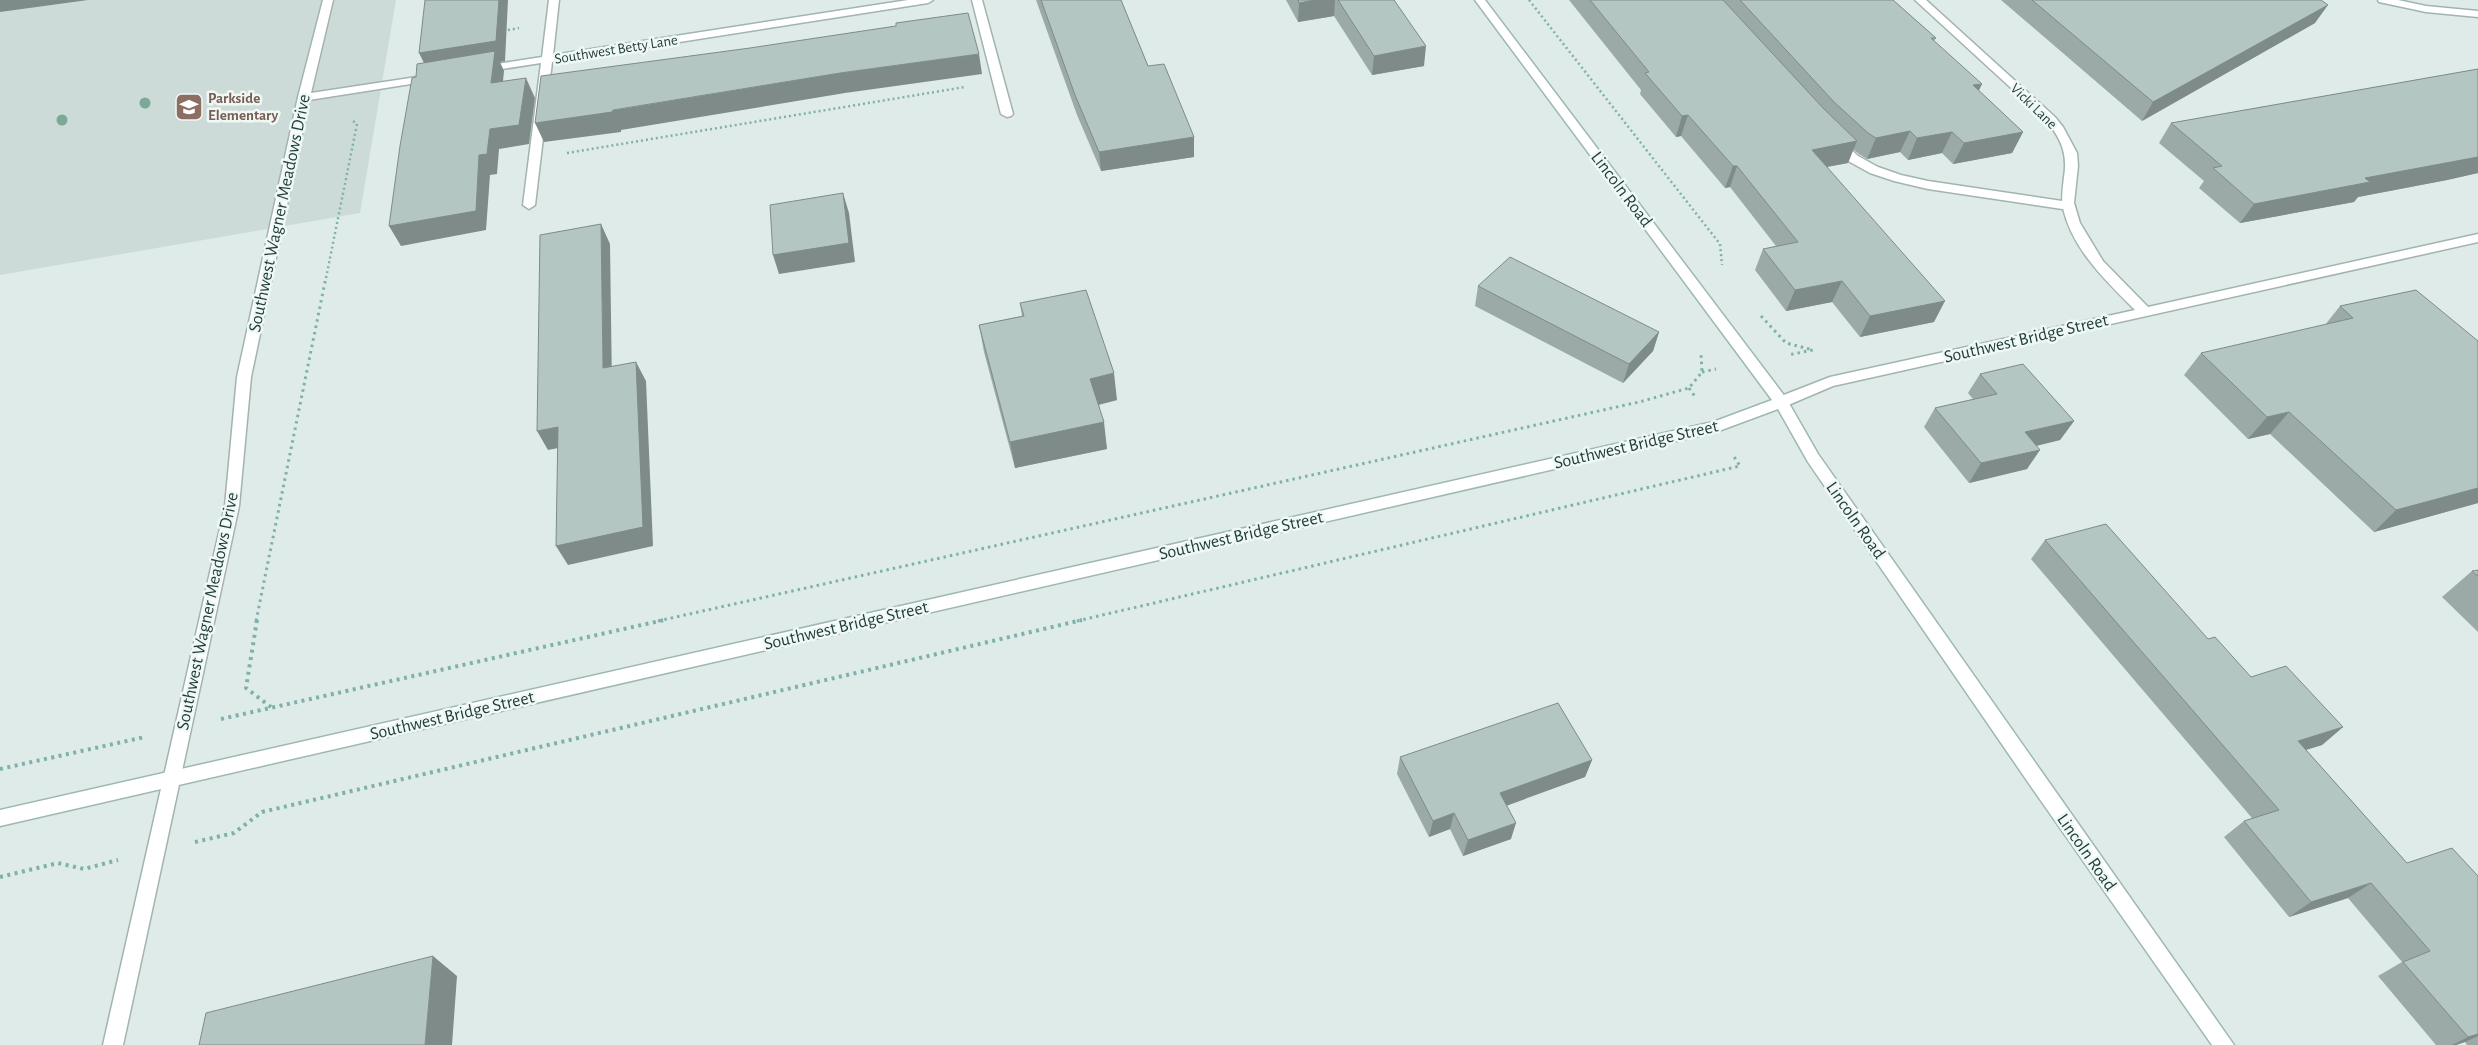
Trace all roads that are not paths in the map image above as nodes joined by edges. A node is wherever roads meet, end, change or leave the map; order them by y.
1 (328, 0) edge
2 (928, 0) edge
3 (977, 0) edge
4 (1480, 0) edge
5 (1920, 0) edge
6 (2383, 0) edge
7 (553, 2) edge
8 (2478, 14) edge
9 (548, 59) junction
10 (470, 71) edge
11 (441, 76) edge
12 (304, 97) junction
13 (1007, 114) dead end
14 (1827, 132) edge
15 (529, 205) dead end
16 (2069, 206) junction
17 (2475, 242) edge
18 (2144, 311) junction
19 (1781, 402) junction
20 (172, 779) junction
21 (0, 818) edge
22 (113, 1045) edge
23 (2224, 1045) edge

1 - 12 street, Southwest Wagner Meadows Drive
2 - 9 street, Southwest Betty Lane
3 - 13 street
4 - 19 street, Lincoln Road
5 - 16 street, Vicki Lane
6 - 8 street
7 - 9 street
9 - 10 street, Southwest Betty Lane
9 - 15 street
11 - 12 street
12 - 20 street, Southwest Wagner Meadows Drive
14 - 16 street
16 - 18 street, Vicki Lane
17 - 18 street, Southwest Bridge Street
18 - 19 street, Southwest Bridge Street
19 - 20 street, Southwest Bridge Street
19 - 23 street, Lincoln Road
20 - 21 street, Southwest Bridge Street
20 - 22 street, Southwest Wagner Meadows Drive

